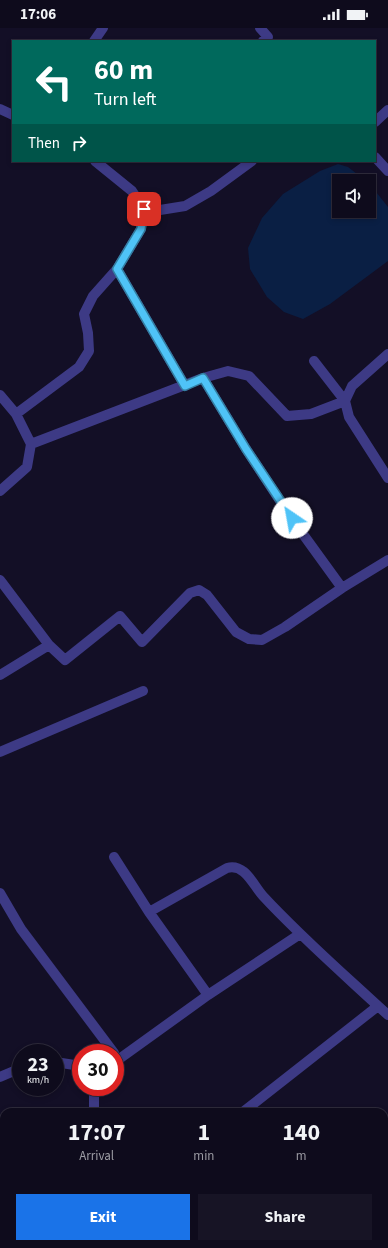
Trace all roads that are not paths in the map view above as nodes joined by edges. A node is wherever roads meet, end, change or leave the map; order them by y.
1 (103, 28) edge
2 (260, 28) edge
3 (95, 40) edge
4 (268, 40) edge
5 (0, 109) edge
6 (388, 110) edge
7 (12, 115) edge
8 (376, 121) edge
9 (376, 158) edge
10 (97, 162) edge
11 (251, 162) edge
12 (388, 171) edge
13 (144, 209) junction
14 (117, 269) junction
15 (388, 354) edge
16 (314, 361) dead end
17 (203, 378) junction
18 (185, 386) junction
19 (0, 395) edge
20 (345, 401) junction
21 (16, 414) junction
22 (31, 444) junction
23 (388, 478) edge
24 (0, 491) edge
25 (388, 560) edge
26 (0, 580) edge
27 (342, 588) junction
28 (50, 645) junction
29 (0, 675) edge
30 (143, 691) dead end
31 (0, 752) edge
32 (114, 857) dead end
33 (0, 893) edge
34 (149, 912) junction
35 (300, 934) junction
36 (208, 995) junction
37 (378, 1006) junction
38 (388, 1015) edge
39 (106, 1044) edge
40 (124, 1052) edge
41 (12, 1072) edge
42 (0, 1077) edge
43 (94, 1096) edge
44 (94, 1108) edge
45 (248, 1108) edge

1 - 3 street
2 - 4 street
5 - 7 street
6 - 8 street
9 - 12 street
10 - 13 street
11 - 13 street
13 - 14 street
14 - 18 street
14 - 21 street
15 - 20 street
16 - 20 street
17 - 18 street
17 - 20 street
17 - 27 street
18 - 22 street
19 - 21 street
20 - 23 street
21 - 22 street
22 - 24 street
25 - 27 street
26 - 28 street
27 - 28 street
28 - 29 street
30 - 31 street
32 - 34 street
33 - 39 street
34 - 35 street
34 - 36 street
35 - 36 street
35 - 37 street
36 - 40 street
37 - 38 street
37 - 45 street
41 - 42 street
43 - 44 street

